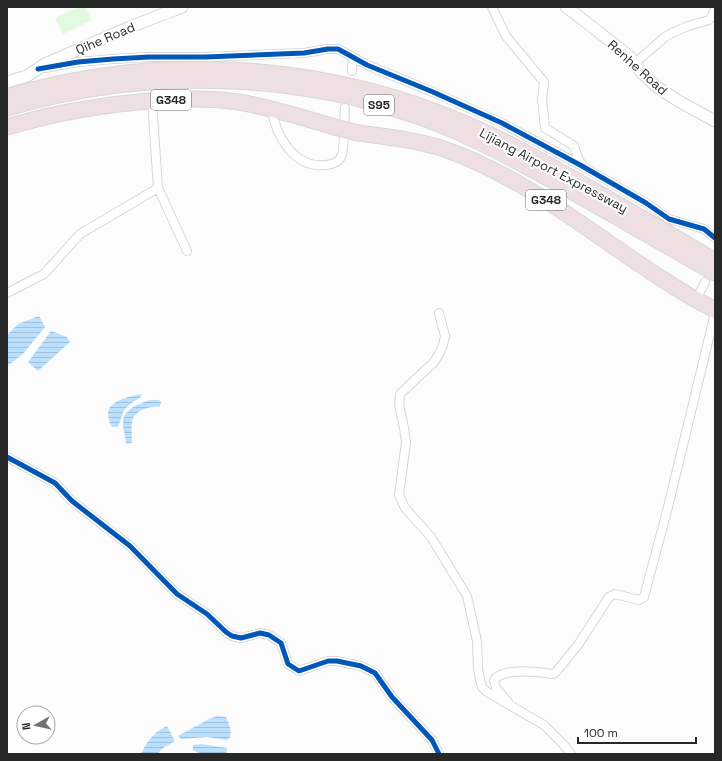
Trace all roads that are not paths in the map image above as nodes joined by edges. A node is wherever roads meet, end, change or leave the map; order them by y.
1 (182, 7) edge
2 (492, 7) edge
3 (566, 7) edge
4 (715, 8) edge
5 (353, 57) junction
6 (634, 64) junction
7 (38, 69) junction
8 (352, 71) dead end
9 (7, 82) edge
10 (7, 96) edge
11 (152, 101) junction
12 (7, 108) edge
13 (345, 108) dead end
14 (272, 110) junction
15 (715, 121) edge
16 (7, 127) edge
17 (582, 166) junction
18 (158, 188) junction
19 (715, 228) edge
20 (704, 229) junction
21 (715, 238) edge
22 (187, 251) dead end
23 (715, 260) edge
24 (710, 278) edge
25 (7, 293) edge
26 (696, 300) junction
27 (715, 310) edge
28 (439, 313) dead end
29 (715, 313) edge
30 (7, 457) edge
31 (512, 707) junction
32 (439, 754) edge
33 (571, 754) edge

1 - 7 street, Qihe Road
2 - 17 street
3 - 6 street, Renhe Road
4 - 6 street
5 - 7 street
5 - 8 street
5 - 17 street
6 - 15 street, Renhe Road
7 - 9 street, Qihe Road
10 - 23 highway, Lijiang Airport Expressway / S95
11 - 14 highway, G348
11 - 16 highway, G348
11 - 18 street
12 - 24 highway, Lijiang Airport Expressway / S95
13 - 14 street
14 - 26 highway, G348, bridge
17 - 20 street
18 - 22 street
18 - 25 street
19 - 20 street
20 - 21 street
24 - 26 street
26 - 27 highway, G348
28 - 31 street
29 - 31 street
30 - 32 street
31 - 33 street

